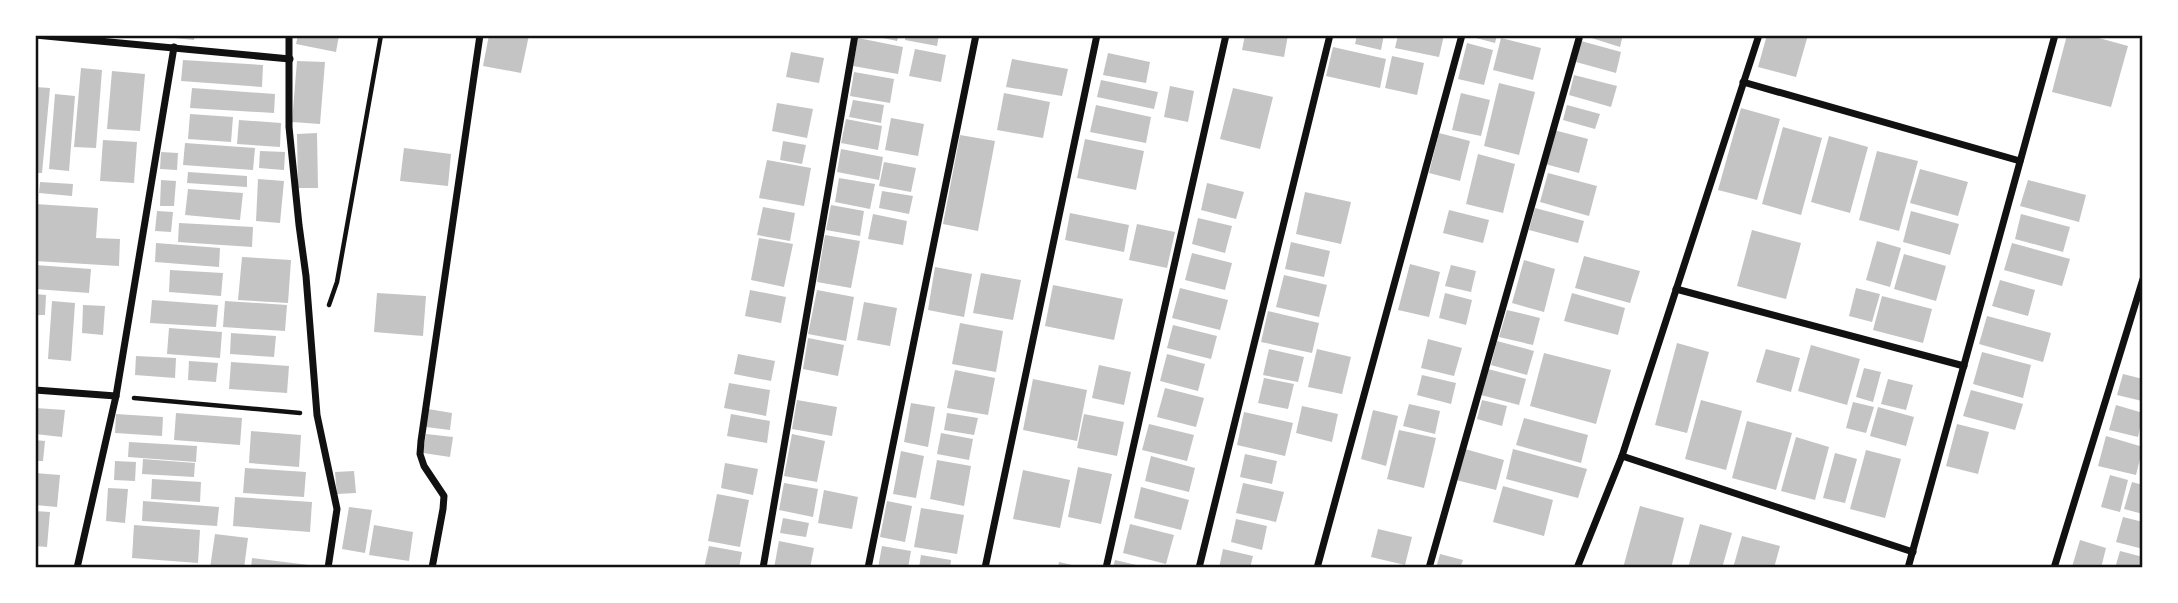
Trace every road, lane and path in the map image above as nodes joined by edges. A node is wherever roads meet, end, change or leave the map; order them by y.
1 (35, 35) edge
2 (289, 35) edge
3 (381, 35) edge
4 (480, 35) edge
5 (855, 35) edge
6 (975, 35) edge
7 (1097, 35) edge
8 (1226, 35) edge
9 (1330, 35) edge
10 (1462, 35) edge
11 (1580, 35) edge
12 (1759, 35) edge
13 (2055, 35) edge
14 (174, 47) junction
15 (290, 58) junction
16 (1743, 82) junction
17 (2020, 161) junction
18 (2143, 279) edge
19 (1676, 289) junction
20 (325, 317) dead end
21 (1964, 366) junction
22 (35, 390) edge
23 (116, 396) junction
24 (317, 415) junction
25 (1622, 456) junction
26 (1913, 552) junction
27 (77, 568) edge
28 (328, 568) edge
29 (432, 568) edge
30 (763, 568) edge
31 (868, 568) edge
32 (985, 568) edge
33 (1107, 568) edge
34 (1199, 568) edge
35 (1317, 568) edge
36 (1429, 568) edge
37 (1577, 568) edge
38 (1908, 568) edge
39 (2054, 568) edge

1 - 14 street
2 - 15 street
3 - 20 path
4 - 29 street
5 - 30 street
6 - 31 street
7 - 32 street
8 - 33 street
9 - 34 street
10 - 35 street
11 - 36 street
12 - 16 street
13 - 17 street
14 - 15 street
14 - 23 street
15 - 24 street
16 - 17 street
16 - 19 street
17 - 21 street
18 - 39 street
19 - 21 street
19 - 25 street
21 - 26 street
22 - 23 street
23 - 24 path
23 - 27 street
24 - 28 street
25 - 26 street
25 - 37 street
26 - 38 street

